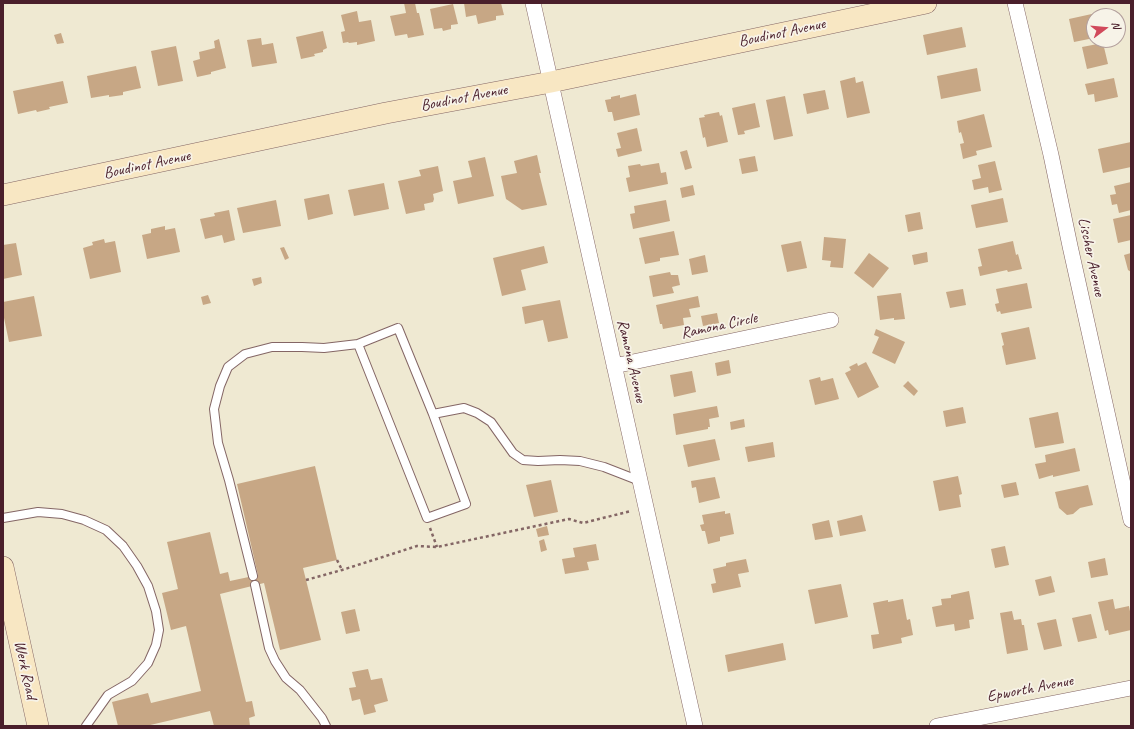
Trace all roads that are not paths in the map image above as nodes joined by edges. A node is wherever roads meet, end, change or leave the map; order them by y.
1 (533, 3) edge
2 (926, 3) edge
3 (1015, 3) edge
4 (551, 82) junction
5 (3, 195) edge
6 (831, 320) dead end
7 (358, 344) junction
8 (614, 366) junction
9 (433, 414) junction
10 (640, 481) junction
11 (3, 518) edge
12 (1131, 520) edge
13 (3, 567) edge
14 (253, 576) dead end
15 (255, 585) dead end
16 (1131, 688) edge
17 (38, 726) edge
18 (86, 726) edge
19 (326, 726) edge
20 (695, 726) edge
21 (937, 726) edge

1 - 4 street, Ramona Avenue
2 - 4 street, Boudinot Avenue
3 - 12 street, Lischer Avenue
4 - 5 street, Boudinot Avenue
4 - 8 street, Ramona Avenue
6 - 8 street, Ramona Circle
7 - 9 lane
7 - 9 lane
7 - 14 lane
8 - 10 street, Ramona Avenue
9 - 10 lane
10 - 20 street, Ramona Avenue
11 - 18 lane
13 - 17 street, Werk Road
15 - 19 lane
16 - 21 street, Epworth Avenue

